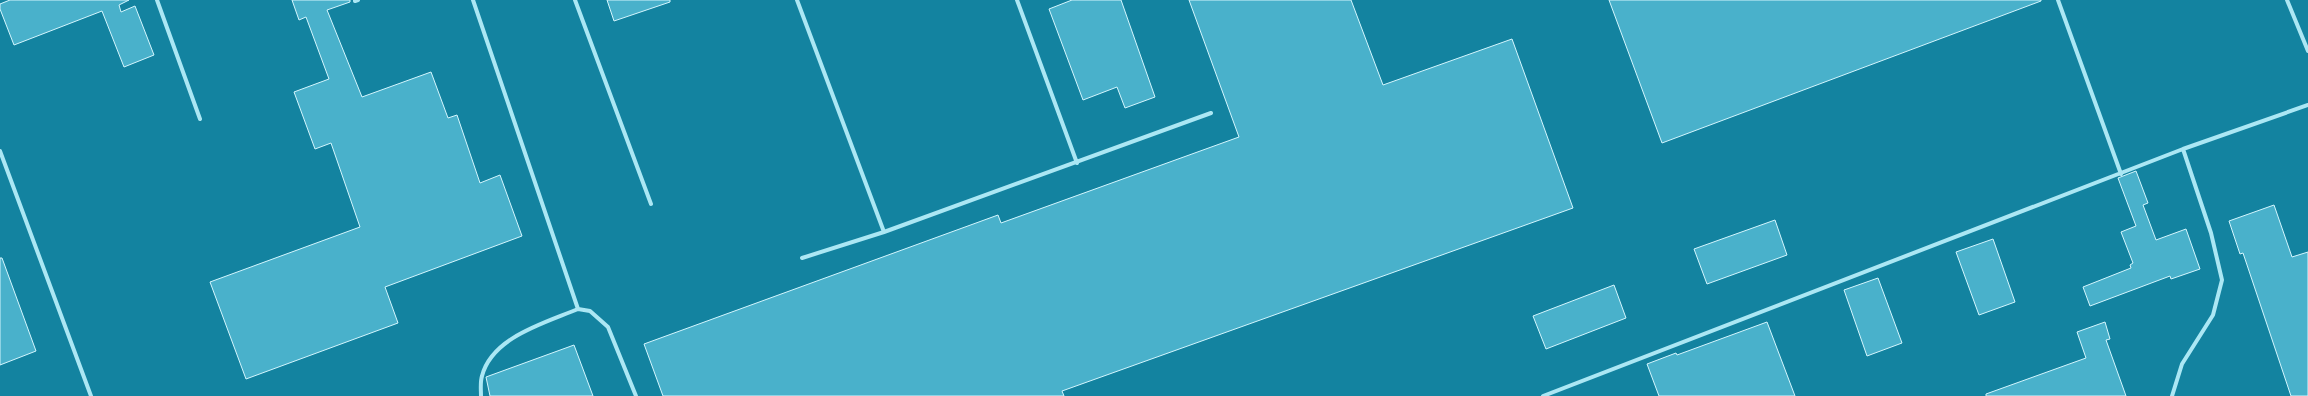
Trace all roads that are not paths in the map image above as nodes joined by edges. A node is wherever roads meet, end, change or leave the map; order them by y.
1 (157, 0) edge
2 (473, 0) edge
3 (575, 0) edge
4 (797, 0) edge
5 (1018, 0) edge
6 (2058, 0) edge
7 (2287, 0) edge
8 (2308, 51) edge
9 (2308, 104) edge
10 (1211, 114) dead end
11 (200, 120) dead end
12 (2183, 149) junction
13 (0, 151) edge
14 (1077, 163) junction
15 (2121, 174) junction
16 (651, 204) dead end
17 (884, 232) junction
18 (802, 258) dead end
19 (578, 309) junction
20 (91, 396) edge
21 (481, 396) edge
22 (636, 396) edge
23 (1543, 396) edge
24 (2172, 396) edge

1 - 11 lane
2 - 19 lane
3 - 16 lane
4 - 17 lane
5 - 14 lane
6 - 15 lane
7 - 8 lane
9 - 12 lane
10 - 14 lane
12 - 15 lane
12 - 24 lane
13 - 20 lane
14 - 17 lane
15 - 23 lane
17 - 18 lane
19 - 21 lane
19 - 22 lane

